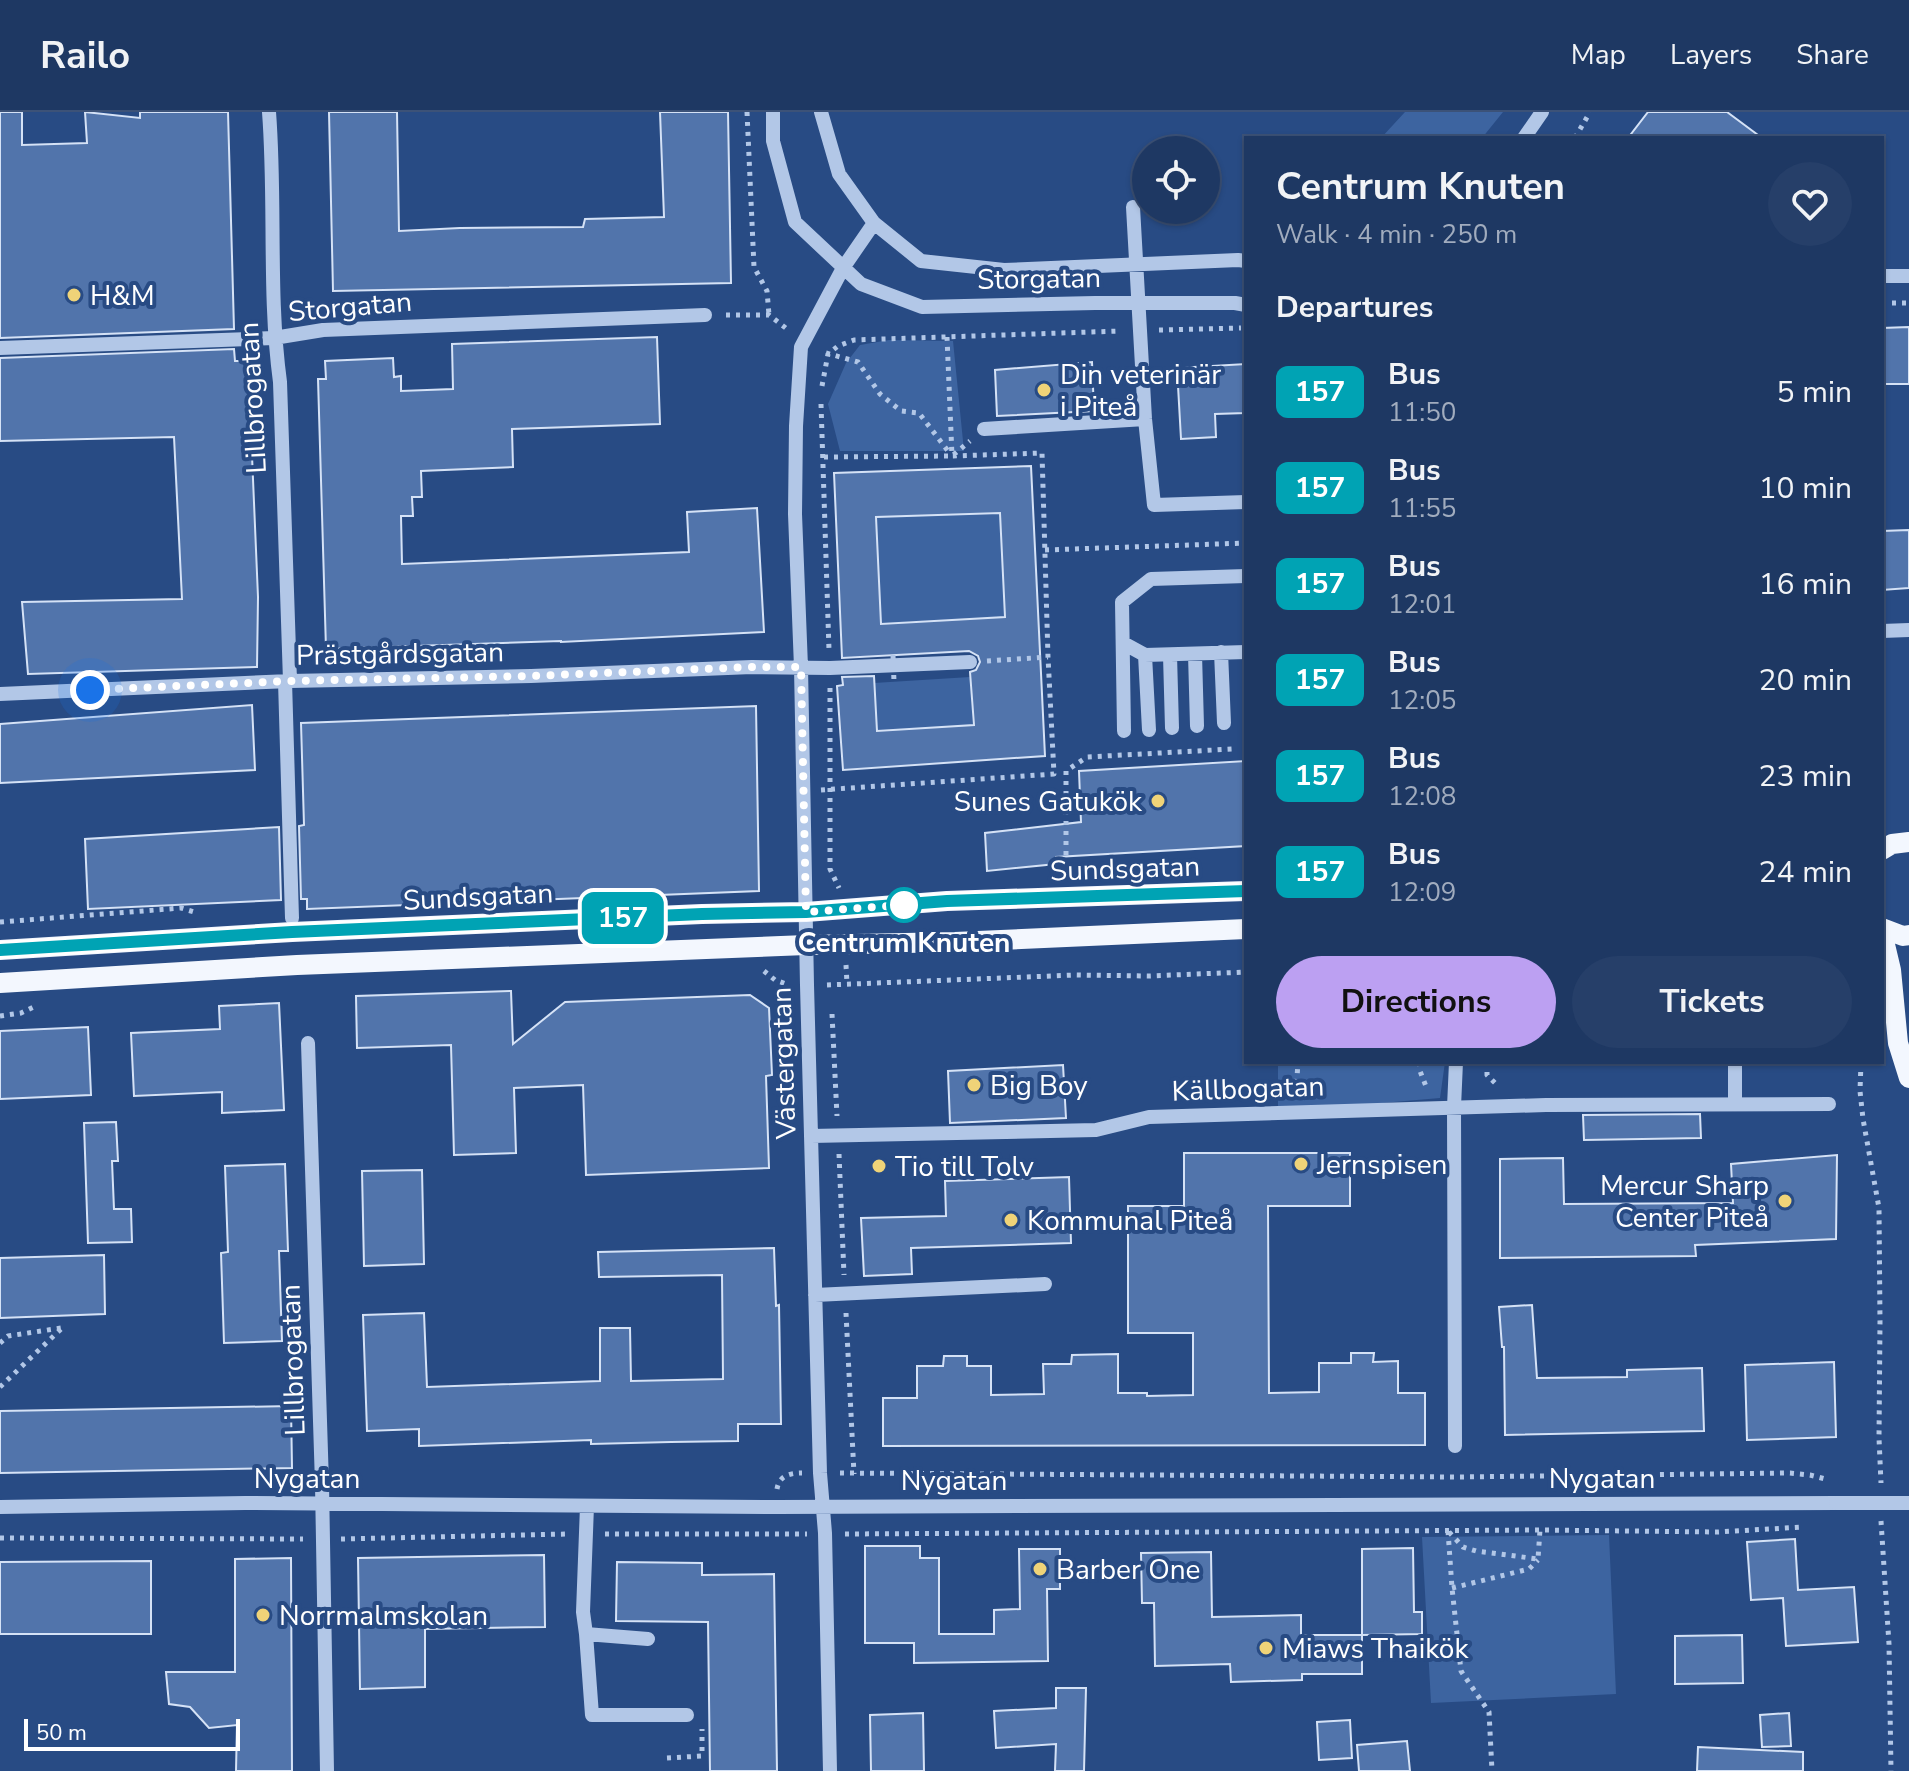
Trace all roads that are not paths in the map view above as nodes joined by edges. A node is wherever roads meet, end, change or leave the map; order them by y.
1 (269, 112) edge
2 (773, 112) edge
3 (821, 112) edge
4 (1542, 112) edge
5 (1525, 136) edge
6 (874, 223) junction
7 (1134, 224) edge
8 (1244, 261) edge
9 (1135, 264) junction
10 (843, 268) junction
11 (1884, 276) edge
12 (1909, 276) edge
13 (1137, 303) junction
14 (1244, 305) edge
15 (705, 315) road end
16 (274, 338) junction
17 (0, 348) edge
18 (1145, 419) junction
19 (984, 429) dead end
20 (1244, 502) edge
21 (1244, 576) edge
22 (1909, 630) edge
23 (1884, 631) edge
24 (1123, 643) junction
25 (1221, 652) junction
26 (1244, 652) edge
27 (1195, 654) junction
28 (1145, 655) junction
29 (1170, 655) junction
30 (970, 662) road end
31 (801, 667) junction
32 (288, 681) junction
33 (0, 694) edge
34 (1224, 723) dead end
35 (1197, 726) dead end
36 (1172, 728) dead end
37 (1149, 730) dead end
38 (1124, 731) dead end
39 (1909, 842) edge
40 (1884, 849) edge
41 (1244, 891) edge
42 (806, 912) junction
43 (292, 918) dead end
44 (1244, 929) edge
45 (1884, 931) edge
46 (1909, 935) edge
47 (1884, 939) edge
48 (806, 945) junction
49 (0, 950) edge
50 (0, 983) edge
51 (308, 1043) dead end
52 (1456, 1064) edge
53 (1735, 1064) edge
54 (1909, 1078) edge
55 (1735, 1104) junction
56 (1829, 1104) dead end
57 (1454, 1107) junction
58 (811, 1136) junction
59 (1045, 1284) dead end
60 (815, 1295) junction
61 (1455, 1446) dead end
62 (1909, 1503) edge
63 (322, 1504) junction
64 (587, 1506) junction
65 (0, 1507) edge
66 (824, 1507) junction
67 (586, 1634) junction
68 (648, 1639) dead end
69 (687, 1715) road end
70 (327, 1771) edge
71 (830, 1771) edge

1 - 16 street, Lillbrogatan
2 - 10 street
3 - 6 street
4 - 5 street
6 - 9 street, Storgatan
6 - 10 street, Västergatan
7 - 9 street
8 - 9 street, Storgatan
9 - 13 street
10 - 13 street, Storgatan
10 - 31 street, Västergatan
11 - 12 street
13 - 14 street, Storgatan
13 - 18 street
15 - 16 street, Storgatan
16 - 17 street, Storgatan
16 - 32 street, Lillbrogatan
18 - 19 street
18 - 20 street
21 - 24 street
22 - 23 street
24 - 28 street
24 - 38 street
25 - 26 street
25 - 27 street
25 - 34 street
27 - 29 street
27 - 35 street
28 - 29 street
28 - 37 street
29 - 36 street
30 - 31 street, Prästgårdsgatan
31 - 32 street, Prästgårdsgatan
31 - 42 street, Västergatan
32 - 33 street, Prästgårdsgatan
32 - 43 street, Lillbrogatan
39 - 40 main road
41 - 42 main road, Sundsgatan
42 - 48 street, Västergatan
42 - 49 main road, Sundsgatan
44 - 48 main road
45 - 46 main road
47 - 54 main road
48 - 50 main road
48 - 58 street, Västergatan
51 - 63 street, Lillbrogatan
52 - 57 street
53 - 55 street
55 - 56 street, Källbogatan
55 - 57 street, Källbogatan
57 - 58 street, Källbogatan
57 - 61 street
58 - 60 street, Västergatan
59 - 60 street
60 - 66 street, Västergatan
62 - 66 street, Nygatan, bridge
63 - 64 street, Nygatan
63 - 65 street, Nygatan
63 - 70 street, Lillbrogatan
64 - 66 street, Nygatan
64 - 67 street
66 - 71 street, Västergatan
67 - 68 street
67 - 69 street

